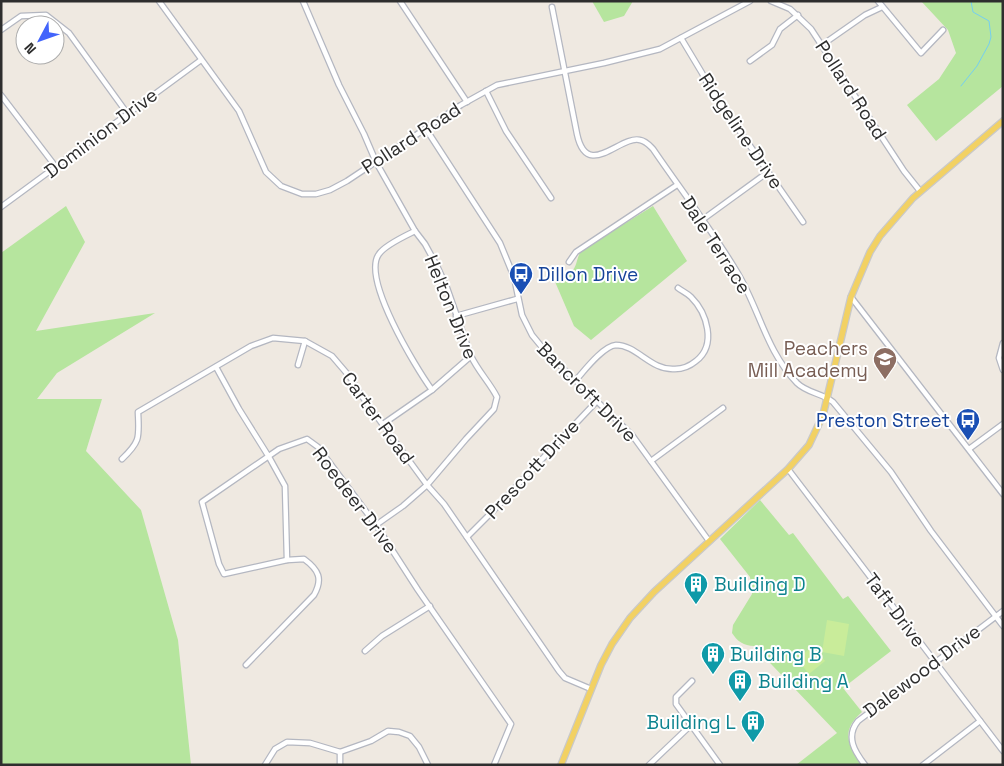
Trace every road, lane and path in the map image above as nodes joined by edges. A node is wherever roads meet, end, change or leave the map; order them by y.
1 (159, 1) edge
2 (303, 1) edge
3 (409, 1) edge
4 (750, 1) edge
5 (771, 1) edge
6 (878, 1) edge
7 (401, 3) edge
8 (552, 7) dead end
9 (882, 7) junction
10 (798, 15) junction
11 (1, 30) edge
12 (943, 30) dead end
13 (681, 38) junction
14 (822, 45) junction
15 (201, 60) junction
16 (750, 61) dead end
17 (564, 71) junction
18 (486, 91) junction
19 (1, 95) edge
20 (467, 102) junction
21 (127, 113) junction
22 (1003, 121) edge
23 (426, 129) junction
24 (376, 162) junction
25 (56, 167) junction
26 (768, 172) junction
27 (677, 185) junction
28 (920, 191) junction
29 (550, 198) dead end
30 (1, 207) edge
31 (702, 220) junction
32 (803, 222) dead end
33 (415, 231) junction
34 (569, 262) dead end
35 (678, 288) dead end
36 (851, 297) junction
37 (517, 299) junction
38 (456, 316) junction
39 (305, 341) junction
40 (1003, 343) edge
41 (471, 356) junction
42 (298, 365) dead end
43 (216, 367) junction
44 (1003, 370) edge
45 (576, 380) junction
46 (432, 390) junction
47 (828, 398) junction
48 (597, 401) junction
49 (723, 408) dead end
50 (383, 424) junction
51 (1003, 424) edge
52 (969, 449) junction
53 (269, 457) junction
54 (122, 459) dead end
55 (651, 461) junction
56 (788, 469) junction
57 (427, 485) junction
58 (1003, 494) edge
59 (376, 525) junction
60 (467, 537) junction
61 (709, 541) junction
62 (286, 560) junction
63 (430, 606) junction
64 (1003, 611) edge
65 (995, 616) junction
66 (1003, 626) edge
67 (365, 651) dead end
68 (935, 662) junction
69 (246, 665) dead end
70 (692, 682) dead end
71 (590, 689) junction
72 (980, 722) junction
73 (691, 725) junction
74 (1003, 751) edge
75 (340, 752) junction
76 (265, 765) edge
77 (340, 765) edge
78 (428, 765) edge
79 (494, 765) edge
80 (561, 765) edge
81 (649, 765) edge
82 (720, 765) edge
83 (866, 765) edge
84 (924, 765) edge

1 - 15 street, Pollard Road
2 - 24 street, Helton Drive
3 - 7 street
4 - 13 street, Pollard Road
5 - 10 street, Pollard Road
6 - 9 street
7 - 20 street
8 - 17 street
9 - 12 street
9 - 14 street
10 - 14 street, Pollard Road
10 - 16 street
11 - 21 street
13 - 17 street, Pollard Road
13 - 26 street, Ridgeline Drive
14 - 28 street, Pollard Road
15 - 21 street, Dominion Drive
15 - 24 street, Pollard Road
17 - 18 street, Pollard Road
17 - 27 street, Dale Terrace
18 - 20 street, Pollard Road
18 - 29 street
19 - 25 street
20 - 23 street, Pollard Road
21 - 25 street, Dominion Drive
22 - 28 main road
23 - 24 street, Pollard Road
23 - 37 street, Bancroft Drive
24 - 33 street, Helton Drive
25 - 30 street, Dominion Drive
26 - 31 street
26 - 32 street, Ridgeline Drive
27 - 31 street, Dale Terrace
27 - 34 street
28 - 36 main road
31 - 47 street, Dale Terrace
33 - 38 street, Helton Drive
33 - 46 street
35 - 45 street
36 - 47 main road
36 - 52 street
37 - 38 street
37 - 45 street, Bancroft Drive
38 - 41 street, Helton Drive
39 - 42 street
39 - 43 street, Carter Road
39 - 50 street, Carter Road
40 - 44 street
41 - 46 street
41 - 57 street, Helton Drive
43 - 53 street
43 - 54 street, Carter Road
45 - 48 street, Bancroft Drive
46 - 50 street
47 - 56 main road
47 - 65 street, Dale Terrace
48 - 55 street, Bancroft Drive
48 - 60 street, Prescott Drive
49 - 55 street
50 - 57 street, Carter Road
51 - 52 street
52 - 58 street
53 - 59 street, Roedeer Drive
53 - 62 street
53 - 62 street, Roedeer Drive
55 - 61 street, Bancroft Drive
56 - 61 main road
56 - 68 street, Taft Drive
57 - 59 street, Helton Drive
57 - 60 street, Carter Road
59 - 63 street, Roedeer Drive
60 - 71 street, Carter Road
61 - 71 main road
62 - 69 street, Roedeer Drive
63 - 67 street
63 - 79 street, Roedeer Drive
64 - 65 street, Dalewood Drive
65 - 66 street, Dale Terrace
65 - 68 street, Dalewood Drive
68 - 72 street, Taft Drive
68 - 83 street, Dalewood Drive
70 - 73 street
71 - 80 main road
72 - 74 street, Taft Drive
72 - 84 street
73 - 81 street
73 - 82 street
75 - 76 street
75 - 77 street
75 - 78 street

